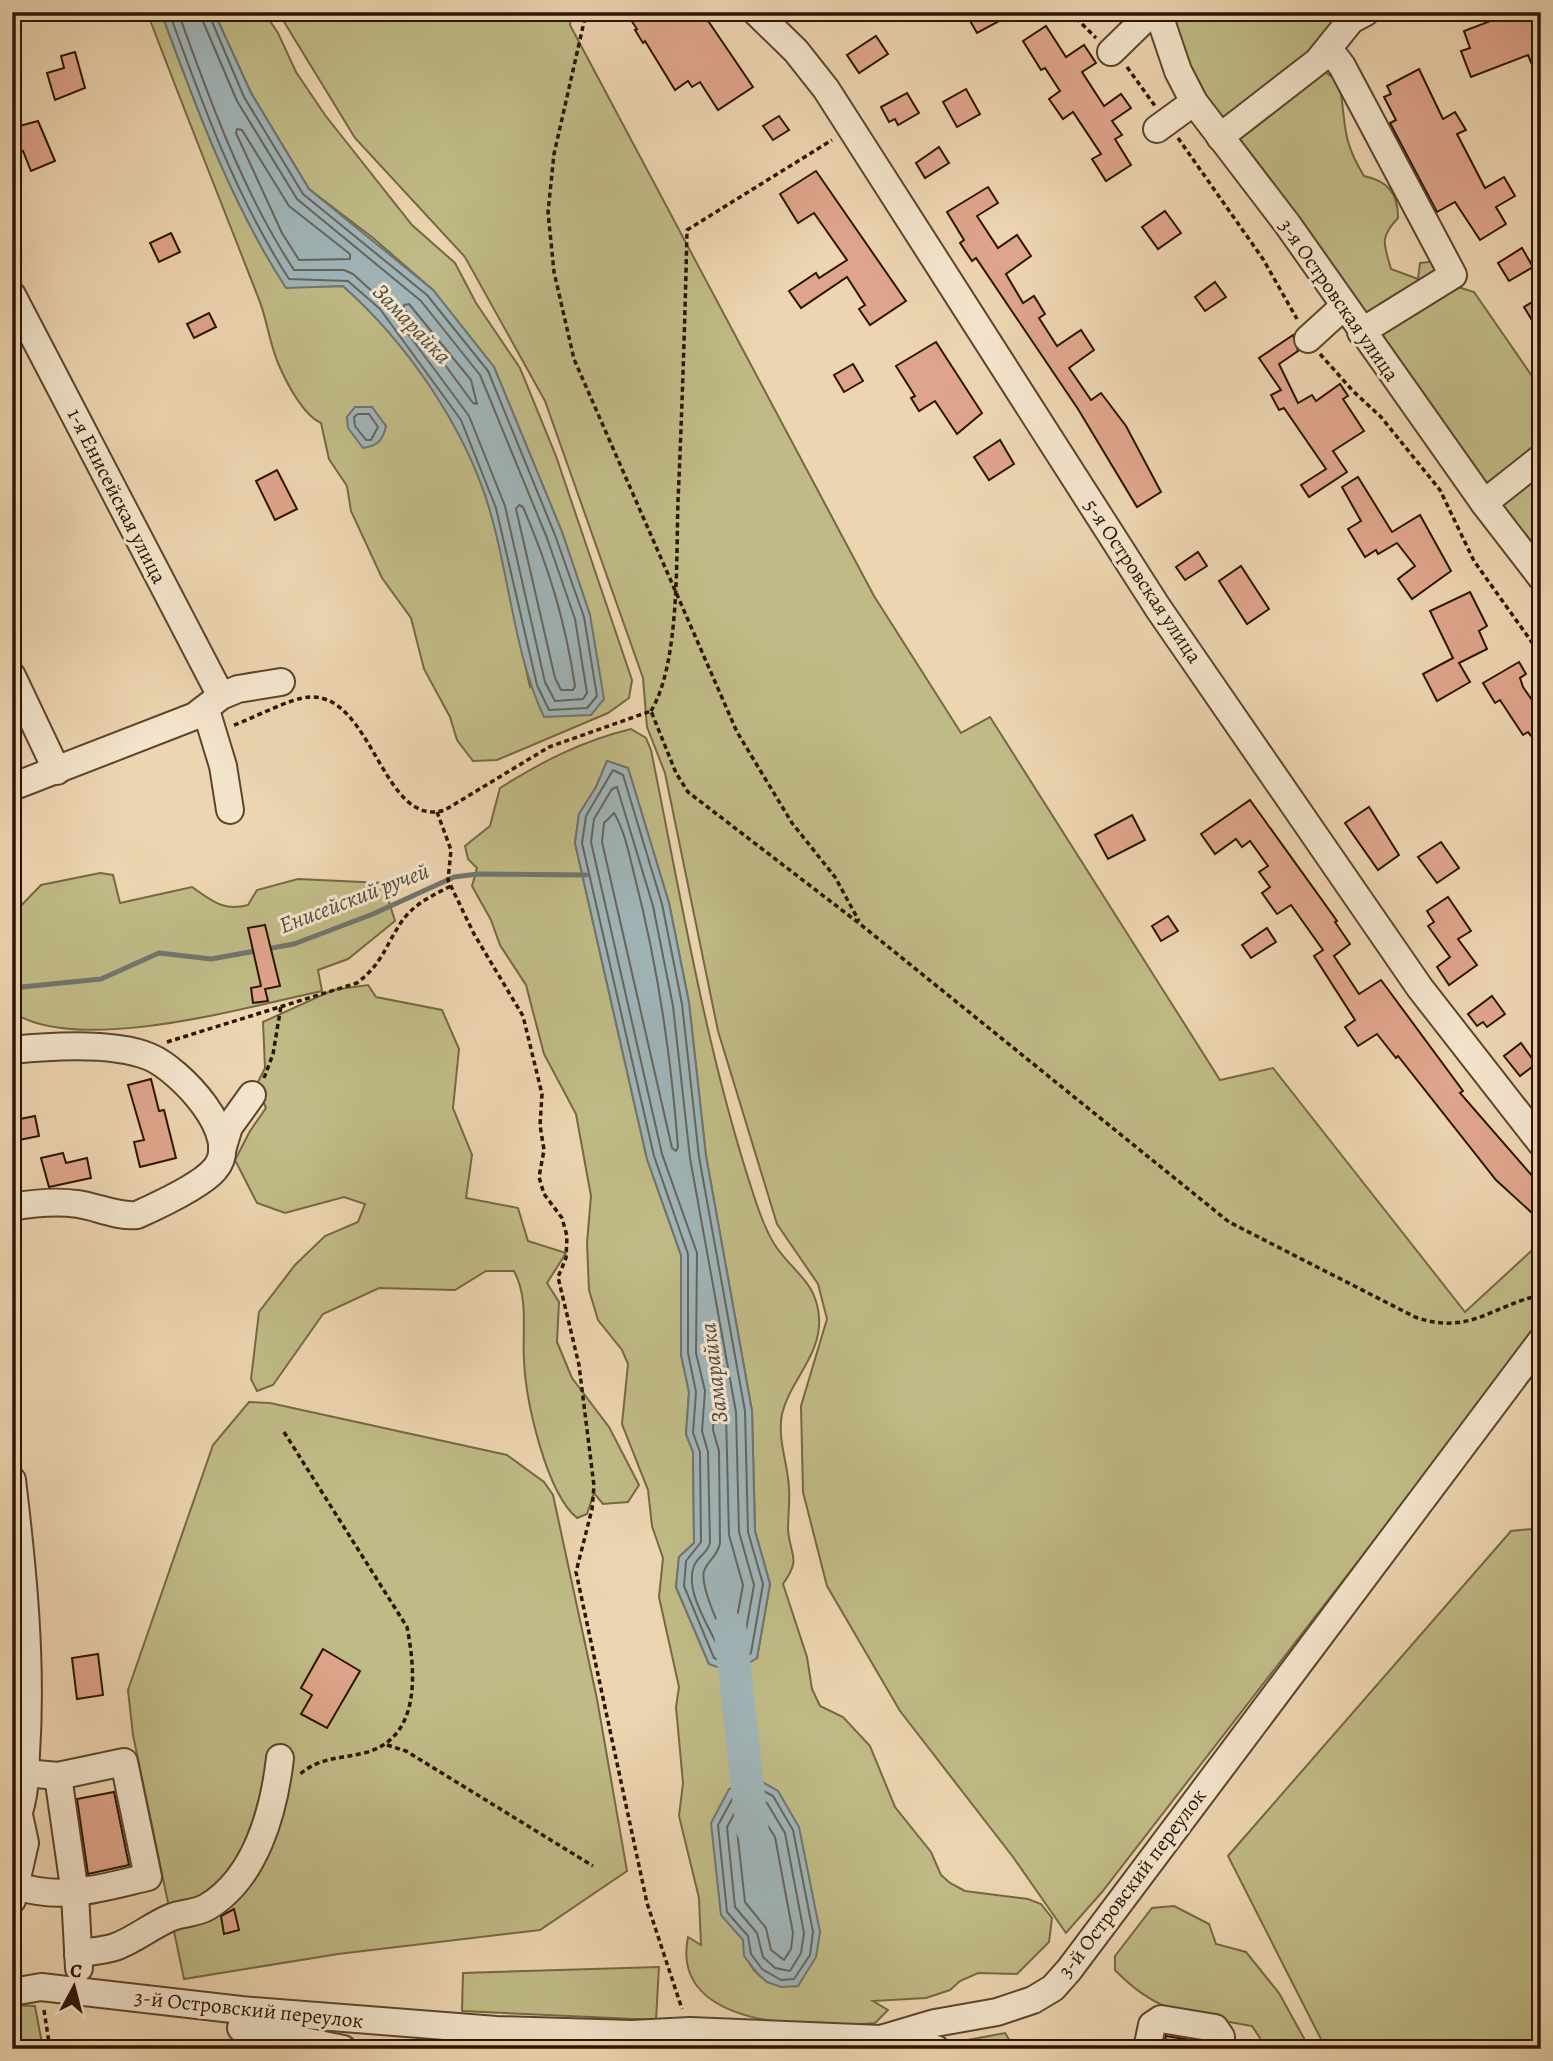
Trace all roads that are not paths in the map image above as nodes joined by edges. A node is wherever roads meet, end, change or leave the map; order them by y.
1 (756, 12) edge
2 (1152, 12) edge
3 (1158, 12) edge
4 (1361, 13) edge
5 (1329, 49) junction
6 (1111, 52) road end
7 (1194, 102) junction
8 (1162, 125) road end
9 (1220, 137) junction
10 (12, 295) edge
11 (1343, 307) junction
12 (1361, 332) junction
13 (1308, 339) road end
14 (1541, 458) edge
15 (1483, 503) junction
16 (1541, 577) edge
17 (12, 676) edge
18 (281, 682) dead end
19 (214, 713) junction
20 (57, 771) junction
21 (12, 788) edge
22 (230, 810) dead end
23 (12, 1050) edge
24 (253, 1095) road end
25 (1541, 1143) edge
26 (222, 1152) junction
27 (12, 1207) edge
28 (1541, 1340) edge
29 (12, 1480) edge
30 (20, 1717) edge
31 (279, 1758) dead end
32 (25, 1773) junction
33 (58, 1776) junction
34 (16, 1810) edge
35 (14, 1893) edge
36 (75, 1894) junction
37 (78, 1954) junction
38 (79, 1991) junction
39 (12, 1992) edge
40 (241, 2029) edge
41 (496, 2030) junction
42 (881, 2039) junction
43 (628, 2041) edge
44 (343, 2049) edge
45 (523, 2049) edge
46 (936, 2049) edge
47 (1147, 2049) edge
48 (1220, 2049) edge

1 - 25 street, 5-я Островская улица
2 - 6 street
3 - 7 street, 3-я Островская улица
4 - 5 street
5 - 9 street
5 - 12 street
7 - 8 street
7 - 9 street, 3-я Островская улица
9 - 11 street, 3-я Островская улица
10 - 19 street, 1-я Енисейская улица
11 - 12 street, 3-я Островская улица
11 - 13 street
12 - 15 street, 3-я Островская улица
14 - 15 street
15 - 16 street, 3-я Островская улица
17 - 20 street
18 - 19 street
19 - 20 street
19 - 22 street, 1-я Енисейская улица
20 - 21 street
23 - 26 street
24 - 26 street
26 - 27 street
28 - 42 street, 3-й Островский переулок
29 - 30 street
30 - 32 street
31 - 37 street
32 - 33 street
32 - 34 street
33 - 36 street
33 - 36 street
34 - 35 street
35 - 36 street
36 - 37 street
37 - 38 street
38 - 39 street, 3-й Островский переулок
38 - 40 street, 3-й Островский переулок
40 - 41 street, 3-й Островский переулок
40 - 44 street
41 - 43 street, 3-й Островский переулок
41 - 45 street
42 - 43 street, 3-й Островский переулок
42 - 46 street
47 - 48 street

